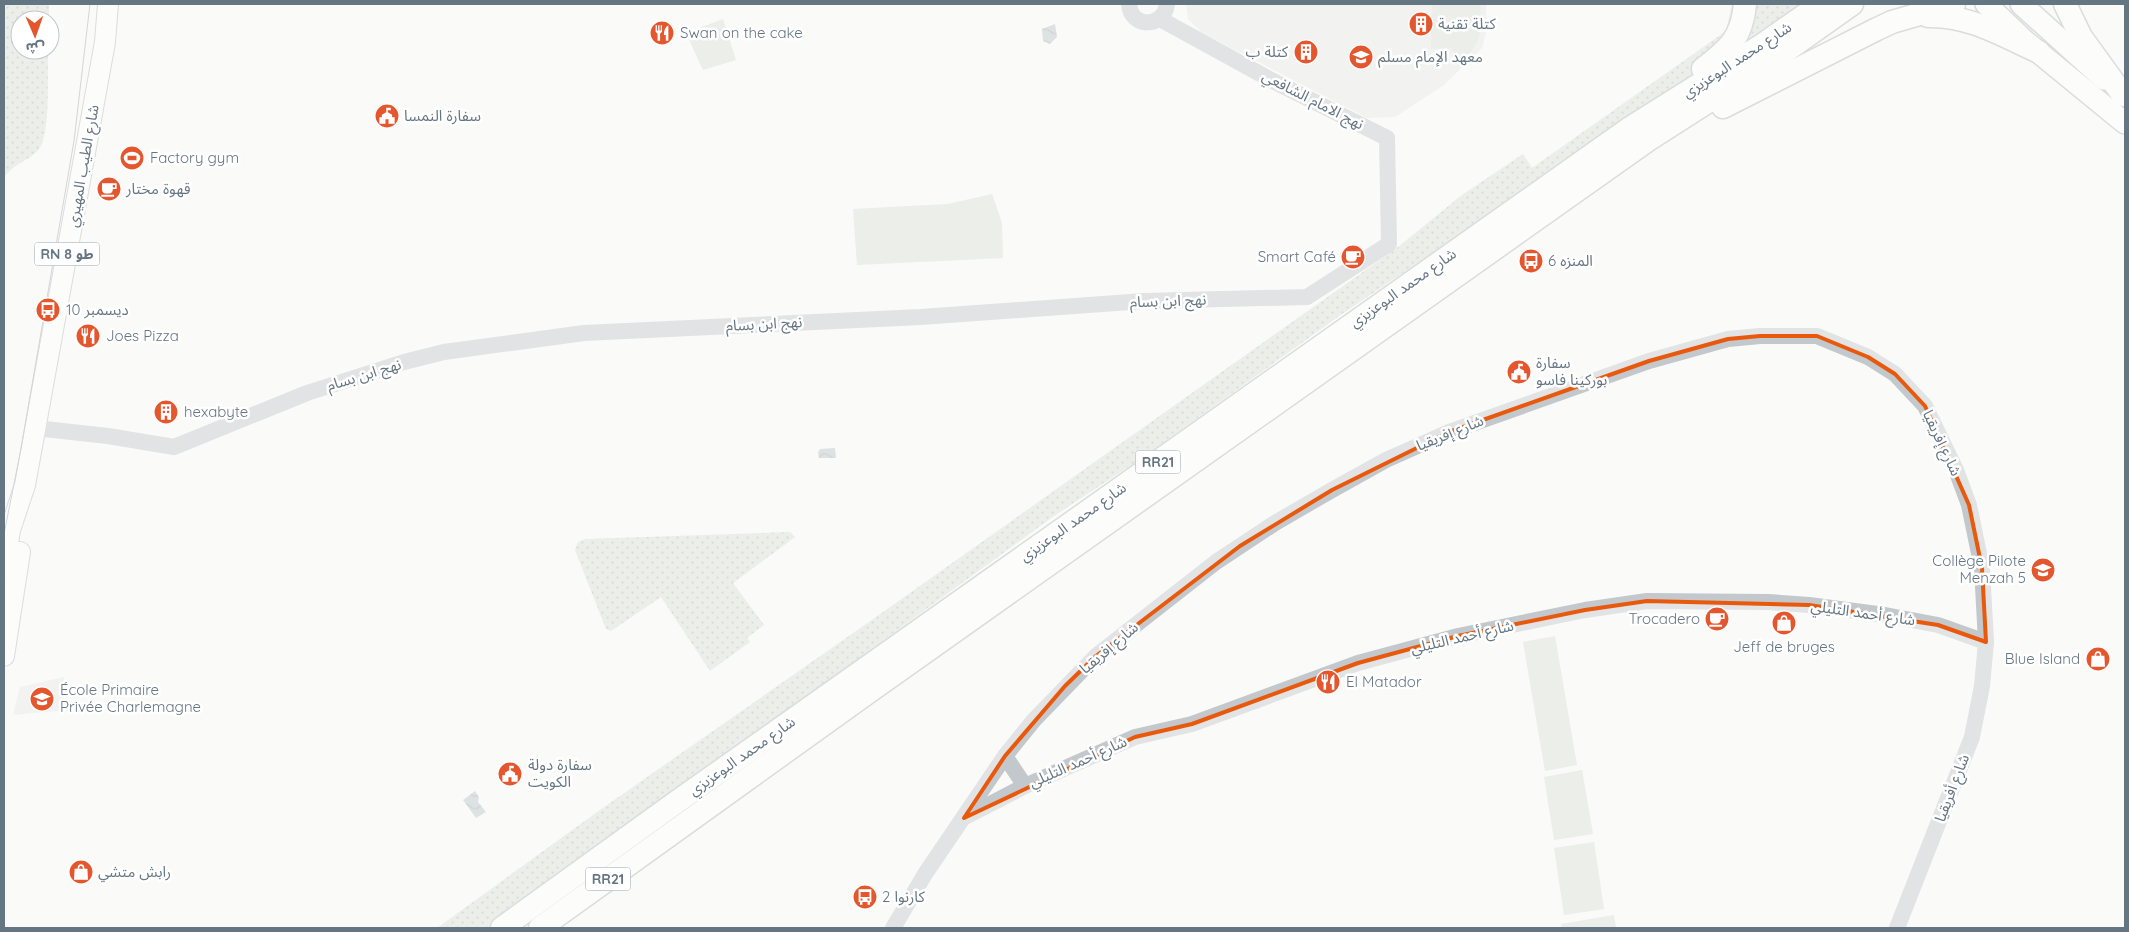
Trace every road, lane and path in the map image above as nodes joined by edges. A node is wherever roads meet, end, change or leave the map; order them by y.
1 (108, 4) edge
2 (1129, 4) edge
3 (1168, 4) edge
4 (1745, 4) edge
5 (1821, 4) edge
6 (1852, 4) edge
7 (1954, 4) edge
8 (1986, 4) edge
9 (2021, 4) edge
10 (2065, 4) edge
11 (1910, 17) junction
12 (1160, 19) junction
13 (2039, 52) junction
14 (2124, 96) edge
15 (2125, 123) edge
16 (1636, 136) junction
17 (1387, 138) joint
18 (35, 428) junction
19 (19, 503) junction
20 (4, 572) edge
21 (1986, 642) junction
22 (4, 656) edge
23 (1005, 756) junction
24 (1025, 786) junction
25 (964, 818) junction
26 (502, 928) edge
27 (540, 928) edge
28 (893, 928) edge
29 (1897, 928) edge

1 - 18 main road, شارع الطيب المهيري / RN 8 طو
2 - 12 street
3 - 12 street
4 - 16 highway
5 - 16 highway, شارع محمد البوعزيزي / RR21
6 - 16 highway, شارع محمد البوعزيزي / RR21
7 - 11 highway
8 - 13 highway
9 - 14 highway
10 - 14 highway
11 - 13 highway
11 - 16 highway
12 - 17 street, نهج الامام الشافعي
13 - 15 highway
16 - 26 highway, شارع محمد البوعزيزي / RR21
16 - 27 highway, شارع محمد البوعزيزي / RR21
17 - 18 street, نهج ابن بسام
18 - 19 main road, شارع الطيب المهيري / RN 8 طو
19 - 20 main road, شارع الطيب المهيري
19 - 22 main road
21 - 23 street, شارع إفريقيا
21 - 24 street, شارع أحمد التليلي
21 - 29 street, شارع أفريقيا
23 - 24 street
23 - 25 street, شارع إفريقيا
24 - 25 street, شارع أحمد التليلي
25 - 28 street, شارع إفريقيا

